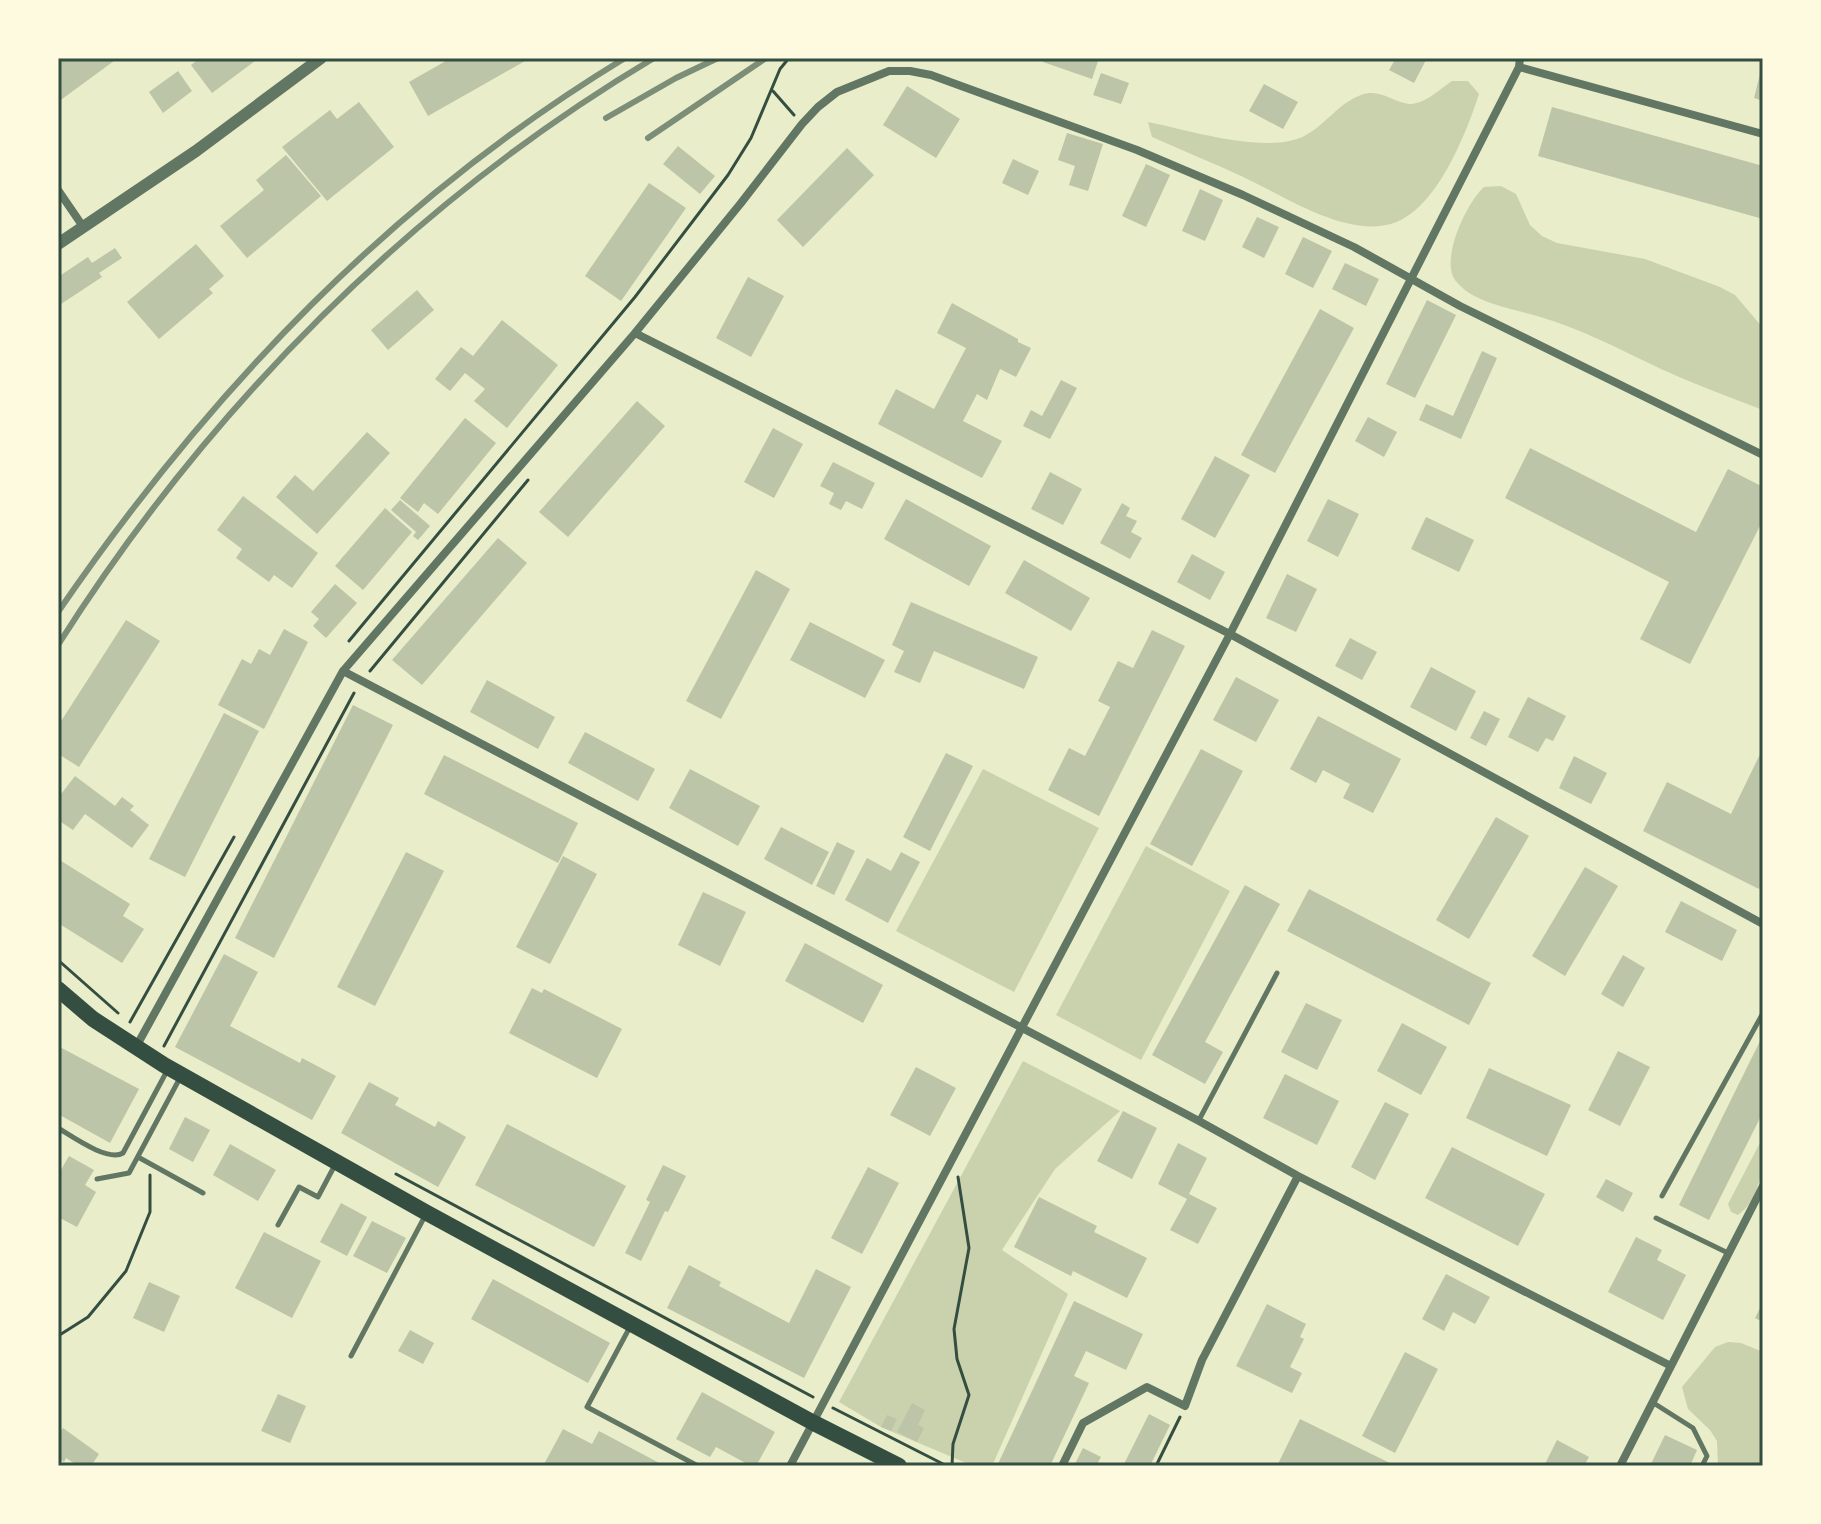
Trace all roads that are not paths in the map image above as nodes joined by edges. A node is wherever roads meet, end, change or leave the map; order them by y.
1 (321, 58) edge
2 (1520, 62) edge
3 (1763, 134) edge
4 (58, 190) edge
5 (84, 228) junction
6 (58, 244) edge
7 (1411, 280) junction
8 (635, 333) junction
9 (1763, 455) edge
10 (1230, 634) junction
11 (343, 671) junction
12 (1763, 924) edge
13 (1277, 973) dead end
14 (58, 989) edge
15 (1763, 1013) edge
16 (1021, 1029) junction
17 (140, 1040) junction
18 (175, 1071) junction
19 (1199, 1121) junction
20 (58, 1128) edge
21 (138, 1157) junction
22 (336, 1162) junction
23 (1298, 1176) junction
24 (97, 1179) dead end
25 (1763, 1186) edge
26 (203, 1193) dead end
27 (1662, 1196) dead end
28 (427, 1213) junction
29 (1656, 1218) dead end
30 (278, 1225) dead end
31 (1729, 1253) junction
32 (632, 1324) junction
33 (351, 1356) dead end
34 (1671, 1366) junction
35 (1651, 1402) junction
36 (812, 1422) junction
37 (687, 1464) edge
38 (698, 1466) edge
39 (790, 1466) edge
40 (899, 1466) edge
41 (1062, 1466) edge
42 (1620, 1466) edge
43 (1702, 1466) edge

1 - 5 street
2 - 3 street
2 - 7 street
4 - 5 street
5 - 6 street
7 - 8 street
7 - 9 street
7 - 10 street
8 - 10 street
8 - 11 street
10 - 12 street
10 - 16 street
11 - 16 street
11 - 17 street
13 - 19 lane
14 - 17 main road
15 - 27 lane
16 - 19 street
16 - 36 street
17 - 18 main road
18 - 20 lane
18 - 21 lane
18 - 22 main road
19 - 23 street
21 - 24 lane
21 - 26 lane
22 - 28 main road
22 - 30 lane
23 - 34 street
23 - 41 street
25 - 31 street
28 - 32 main road
28 - 33 lane
29 - 31 lane
31 - 34 street
32 - 36 main road
32 - 37 lane
34 - 35 street
35 - 42 street
35 - 43 lane
36 - 39 street
36 - 40 main road
37 - 38 lane

